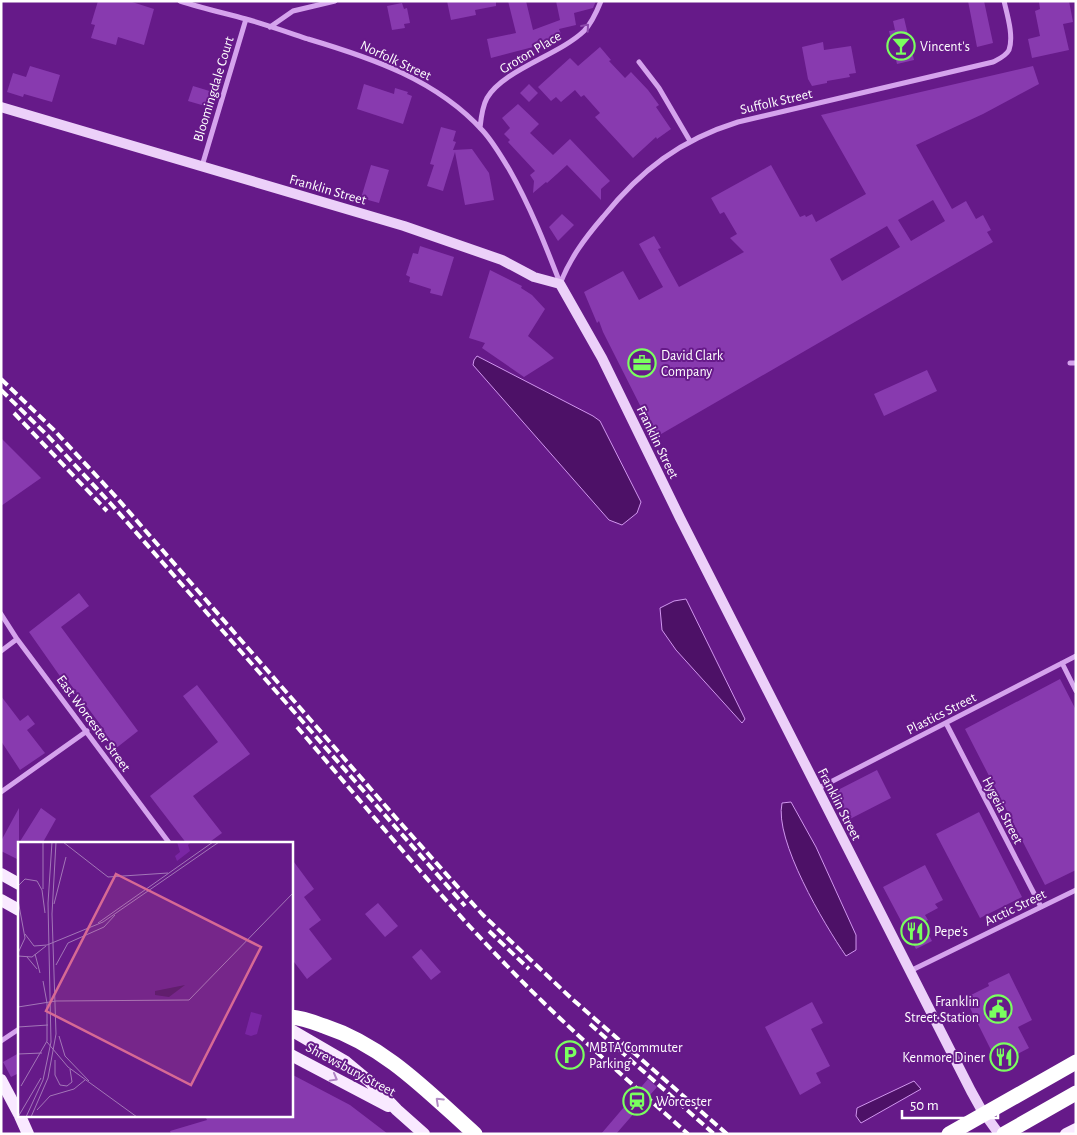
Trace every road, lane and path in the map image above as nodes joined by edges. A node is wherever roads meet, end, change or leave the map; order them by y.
1 (180, 1) edge
2 (335, 1) edge
3 (601, 1) edge
4 (1004, 1) edge
5 (246, 19) junction
6 (270, 27) junction
7 (639, 62) dead end
8 (1, 107) edge
9 (480, 128) junction
10 (690, 141) junction
11 (202, 166) junction
12 (560, 284) junction
13 (1, 614) edge
14 (17, 639) junction
15 (1, 651) edge
16 (1076, 656) edge
17 (1062, 663) junction
18 (1076, 691) edge
19 (946, 723) junction
20 (87, 731) junction
21 (817, 789) junction
22 (1, 792) edge
23 (169, 842) edge
24 (1, 874) edge
25 (18, 883) edge
26 (1076, 890) edge
27 (1, 900) edge
28 (1041, 907) junction
29 (18, 909) edge
30 (910, 971) junction
31 (292, 1017) edge
32 (18, 1030) edge
33 (292, 1031) edge
34 (1, 1042) edge
35 (292, 1056) edge
36 (1076, 1060) edge
37 (1, 1080) edge
38 (1076, 1093) edge
39 (397, 1110) junction
40 (18, 1113) edge
41 (20, 1118) edge
42 (1076, 1128) edge
43 (28, 1134) edge
44 (424, 1134) edge
45 (475, 1134) edge
46 (949, 1134) edge
47 (999, 1134) edge
48 (1004, 1134) edge
49 (1066, 1134) edge

1 - 5 street, Norfolk Street
2 - 6 street
9 -> 3 street, Groton Place
4 - 10 street, Suffolk Street
5 - 6 street, Norfolk Street
5 - 11 street, Bloomingdale Court
6 - 9 street, Norfolk Street
7 - 10 street
8 - 11 main road, Franklin Street
9 - 12 street, Norfolk Street
10 - 12 street, Suffolk Street
11 - 12 main road, Franklin Street
12 - 21 main road, Franklin Street
13 - 14 street, East Worcester Street
14 - 15 street
14 - 20 street, East Worcester Street
16 - 17 street, Plastics Street
17 - 18 street
17 - 19 street, Plastics Street
19 - 21 street, Plastics Street
19 - 28 street, Hygeia Street
20 - 22 street
20 - 23 street, East Worcester Street
21 - 30 main road, Franklin Street
24 - 25 main road
26 - 28 street, Arctic Street
27 - 29 main road
28 - 30 street, Arctic Street
30 - 47 main road, Franklin Street
45 -> 31 highway
32 - 34 street
33 - 39 main road, Shrewsbury Street
35 -> 39 main road, Shrewsbury Street
36 - 46 highway, bridge
37 - 40 main road
38 - 48 highway
39 - 44 main road, Shrewsbury Street
41 - 43 main road
42 - 49 main road

